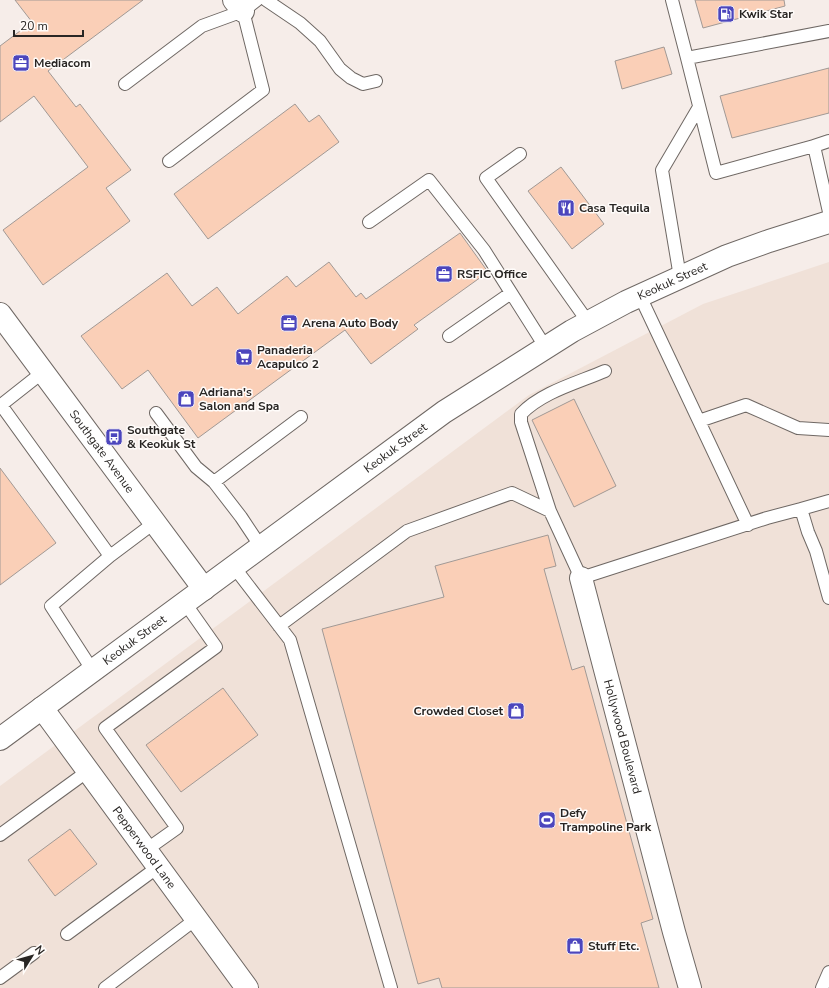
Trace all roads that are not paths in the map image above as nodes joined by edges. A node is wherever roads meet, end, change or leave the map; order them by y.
1 (266, 0) edge
2 (672, 0) edge
3 (244, 4) edge
4 (829, 32) edge
5 (687, 58) junction
6 (376, 81) dead end
7 (125, 84) dead end
8 (700, 107) junction
9 (829, 142) edge
10 (814, 146) junction
11 (520, 154) dead end
12 (169, 161) dead end
13 (829, 212) edge
14 (369, 222) dead end
15 (829, 222) edge
16 (680, 277) junction
17 (511, 293) junction
18 (640, 296) junction
19 (0, 314) edge
20 (588, 322) junction
21 (449, 336) dead end
22 (546, 348) junction
23 (605, 371) dead end
24 (43, 372) junction
25 (156, 413) dead end
26 (301, 417) dead end
27 (699, 420) junction
28 (829, 430) edge
29 (214, 482) junction
30 (829, 501) edge
31 (801, 509) junction
32 (550, 511) junction
33 (154, 523) junction
34 (748, 525) junction
35 (261, 547) junction
36 (110, 556) junction
37 (234, 567) junction
38 (581, 578) junction
39 (204, 589) junction
40 (829, 598) edge
41 (185, 603) junction
42 (279, 626) junction
43 (92, 671) junction
44 (42, 708) junction
45 (0, 739) edge
46 (88, 772) junction
47 (0, 835) edge
48 (152, 858) junction
49 (196, 919) junction
50 (67, 934) dead end
51 (34, 953) dead end
52 (829, 972) edge
53 (0, 978) edge
54 (105, 988) edge
55 (247, 988) edge
56 (391, 988) edge
57 (690, 988) edge
58 (822, 988) edge

1 - 6 lane
2 - 5 lane
3 - 7 lane
3 - 12 lane
4 - 5 lane
5 - 8 lane
8 - 10 lane
8 - 16 lane
9 - 10 lane
10 - 13 lane
11 - 20 lane
14 - 17 lane
15 - 16 street, Keokuk Street
16 - 18 street, Keokuk Street
17 - 21 lane
17 - 22 lane
18 - 20 street, Keokuk Street
18 - 27 lane
19 - 24 street, Southgate Avenue
20 - 22 street, Keokuk Street
22 - 35 street, Keokuk Street
23 - 32 lane
24 - 33 street, Southgate Avenue
24 - 36 lane
25 - 29 lane
26 - 29 lane
27 - 28 lane
27 - 34 lane
29 - 35 lane
30 - 31 lane
31 - 34 lane
31 - 40 lane
32 - 38 lane
32 - 42 lane
33 - 36 lane
33 - 39 street, Southgate Avenue
34 - 38 lane
35 - 37 street, Keokuk Street
36 - 43 lane
37 - 39 street, Keokuk Street
37 - 42 lane
38 - 57 street, Hollywood Boulevard
39 - 41 street, Keokuk Street
41 - 43 street, Keokuk Street
41 - 48 lane
42 - 56 lane
43 - 44 street, Keokuk Street
44 - 45 street, Keokuk Street
44 - 46 street, Pepperwood Lane
46 - 47 lane
46 - 48 street, Pepperwood Lane
48 - 49 street, Pepperwood Lane
48 - 50 lane
49 - 54 lane
49 - 55 street, Pepperwood Lane
51 - 53 lane
52 - 58 lane

